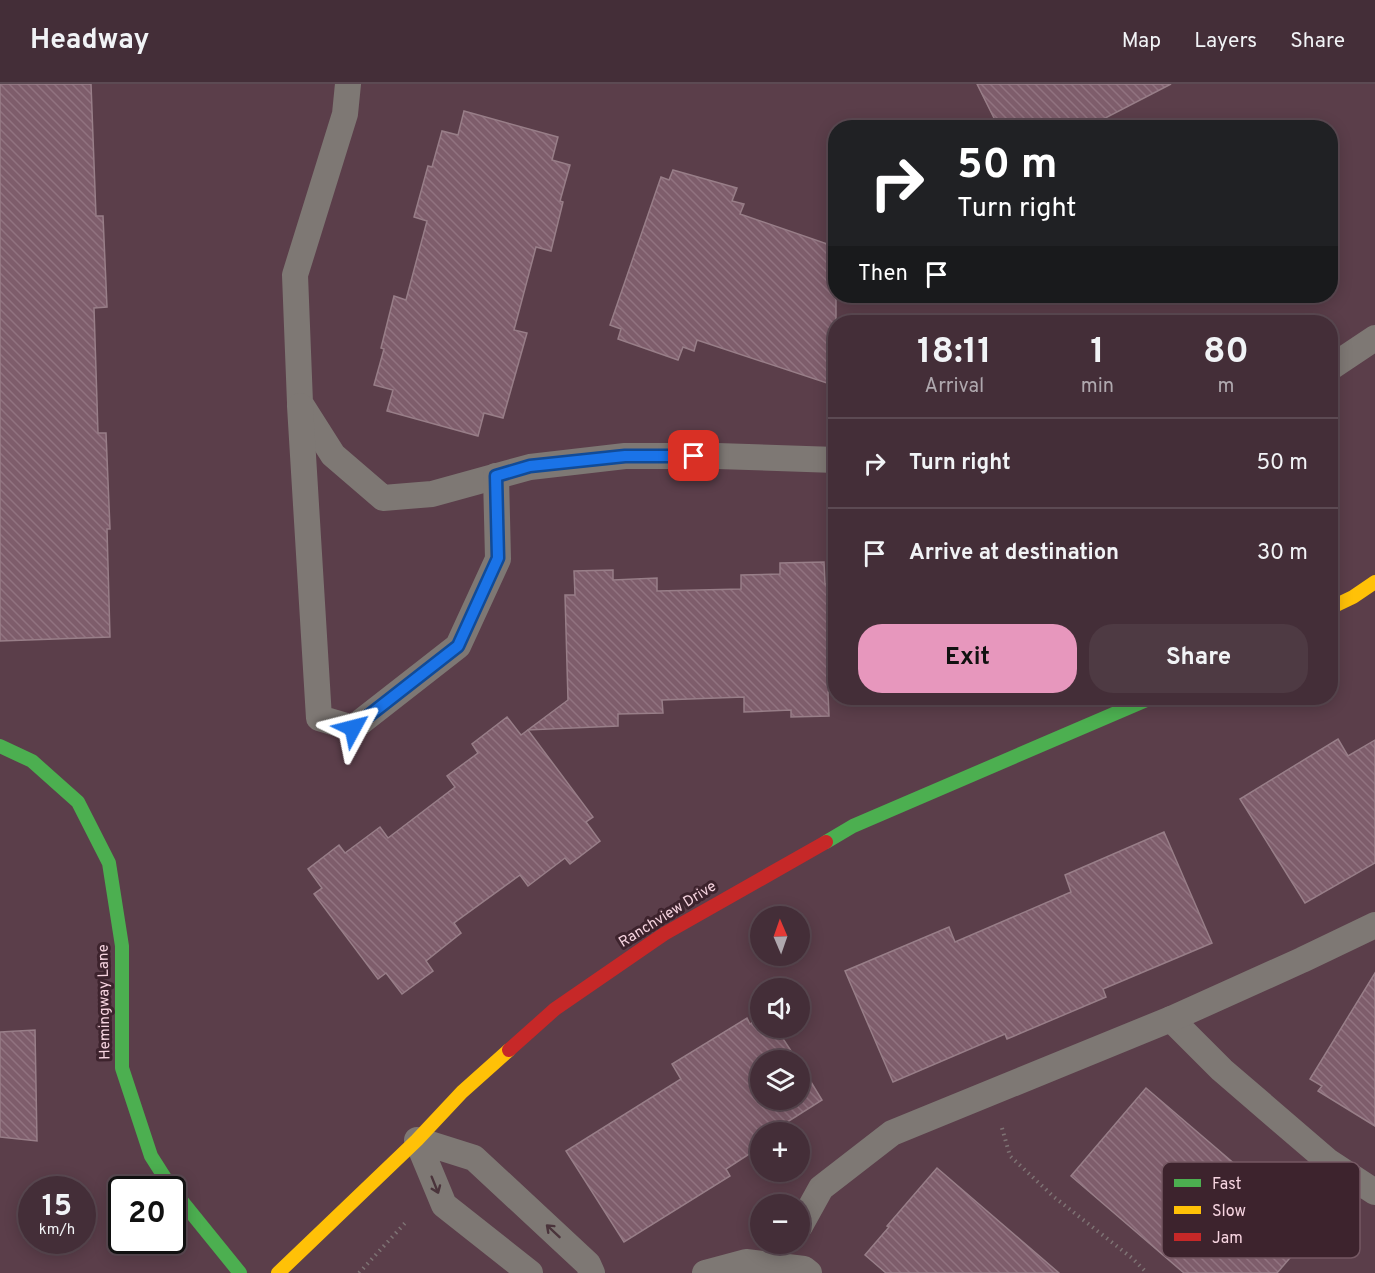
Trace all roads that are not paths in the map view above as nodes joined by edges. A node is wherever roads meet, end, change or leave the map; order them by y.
1 (348, 84) edge
2 (1375, 338) edge
3 (1338, 363) edge
4 (300, 403) junction
5 (828, 460) edge
6 (496, 476) junction
7 (1375, 582) edge
8 (1338, 604) edge
9 (1135, 705) edge
10 (0, 746) edge
11 (1375, 925) edge
12 (1171, 1019) junction
13 (417, 1140) junction
14 (1329, 1162) edge
15 (1360, 1182) edge
16 (1375, 1192) edge
17 (810, 1208) edge
18 (801, 1254) edge
19 (806, 1271) edge
20 (240, 1273) edge
21 (278, 1273) edge
22 (530, 1273) edge
23 (592, 1273) edge
24 (705, 1273) edge

1 - 4 lane
2 - 3 lane
4 - 6 lane
4 - 6 lane
5 - 6 lane
7 - 8 street
9 - 13 street, Ranchview Drive
10 - 20 street, Hemingway Lane
11 - 12 lane
12 - 14 lane
12 - 17 lane
13 - 21 street, Ranchview Drive
13 -> 22 lane
23 -> 13 lane
15 - 16 lane
18 - 19 lane
19 - 24 lane

